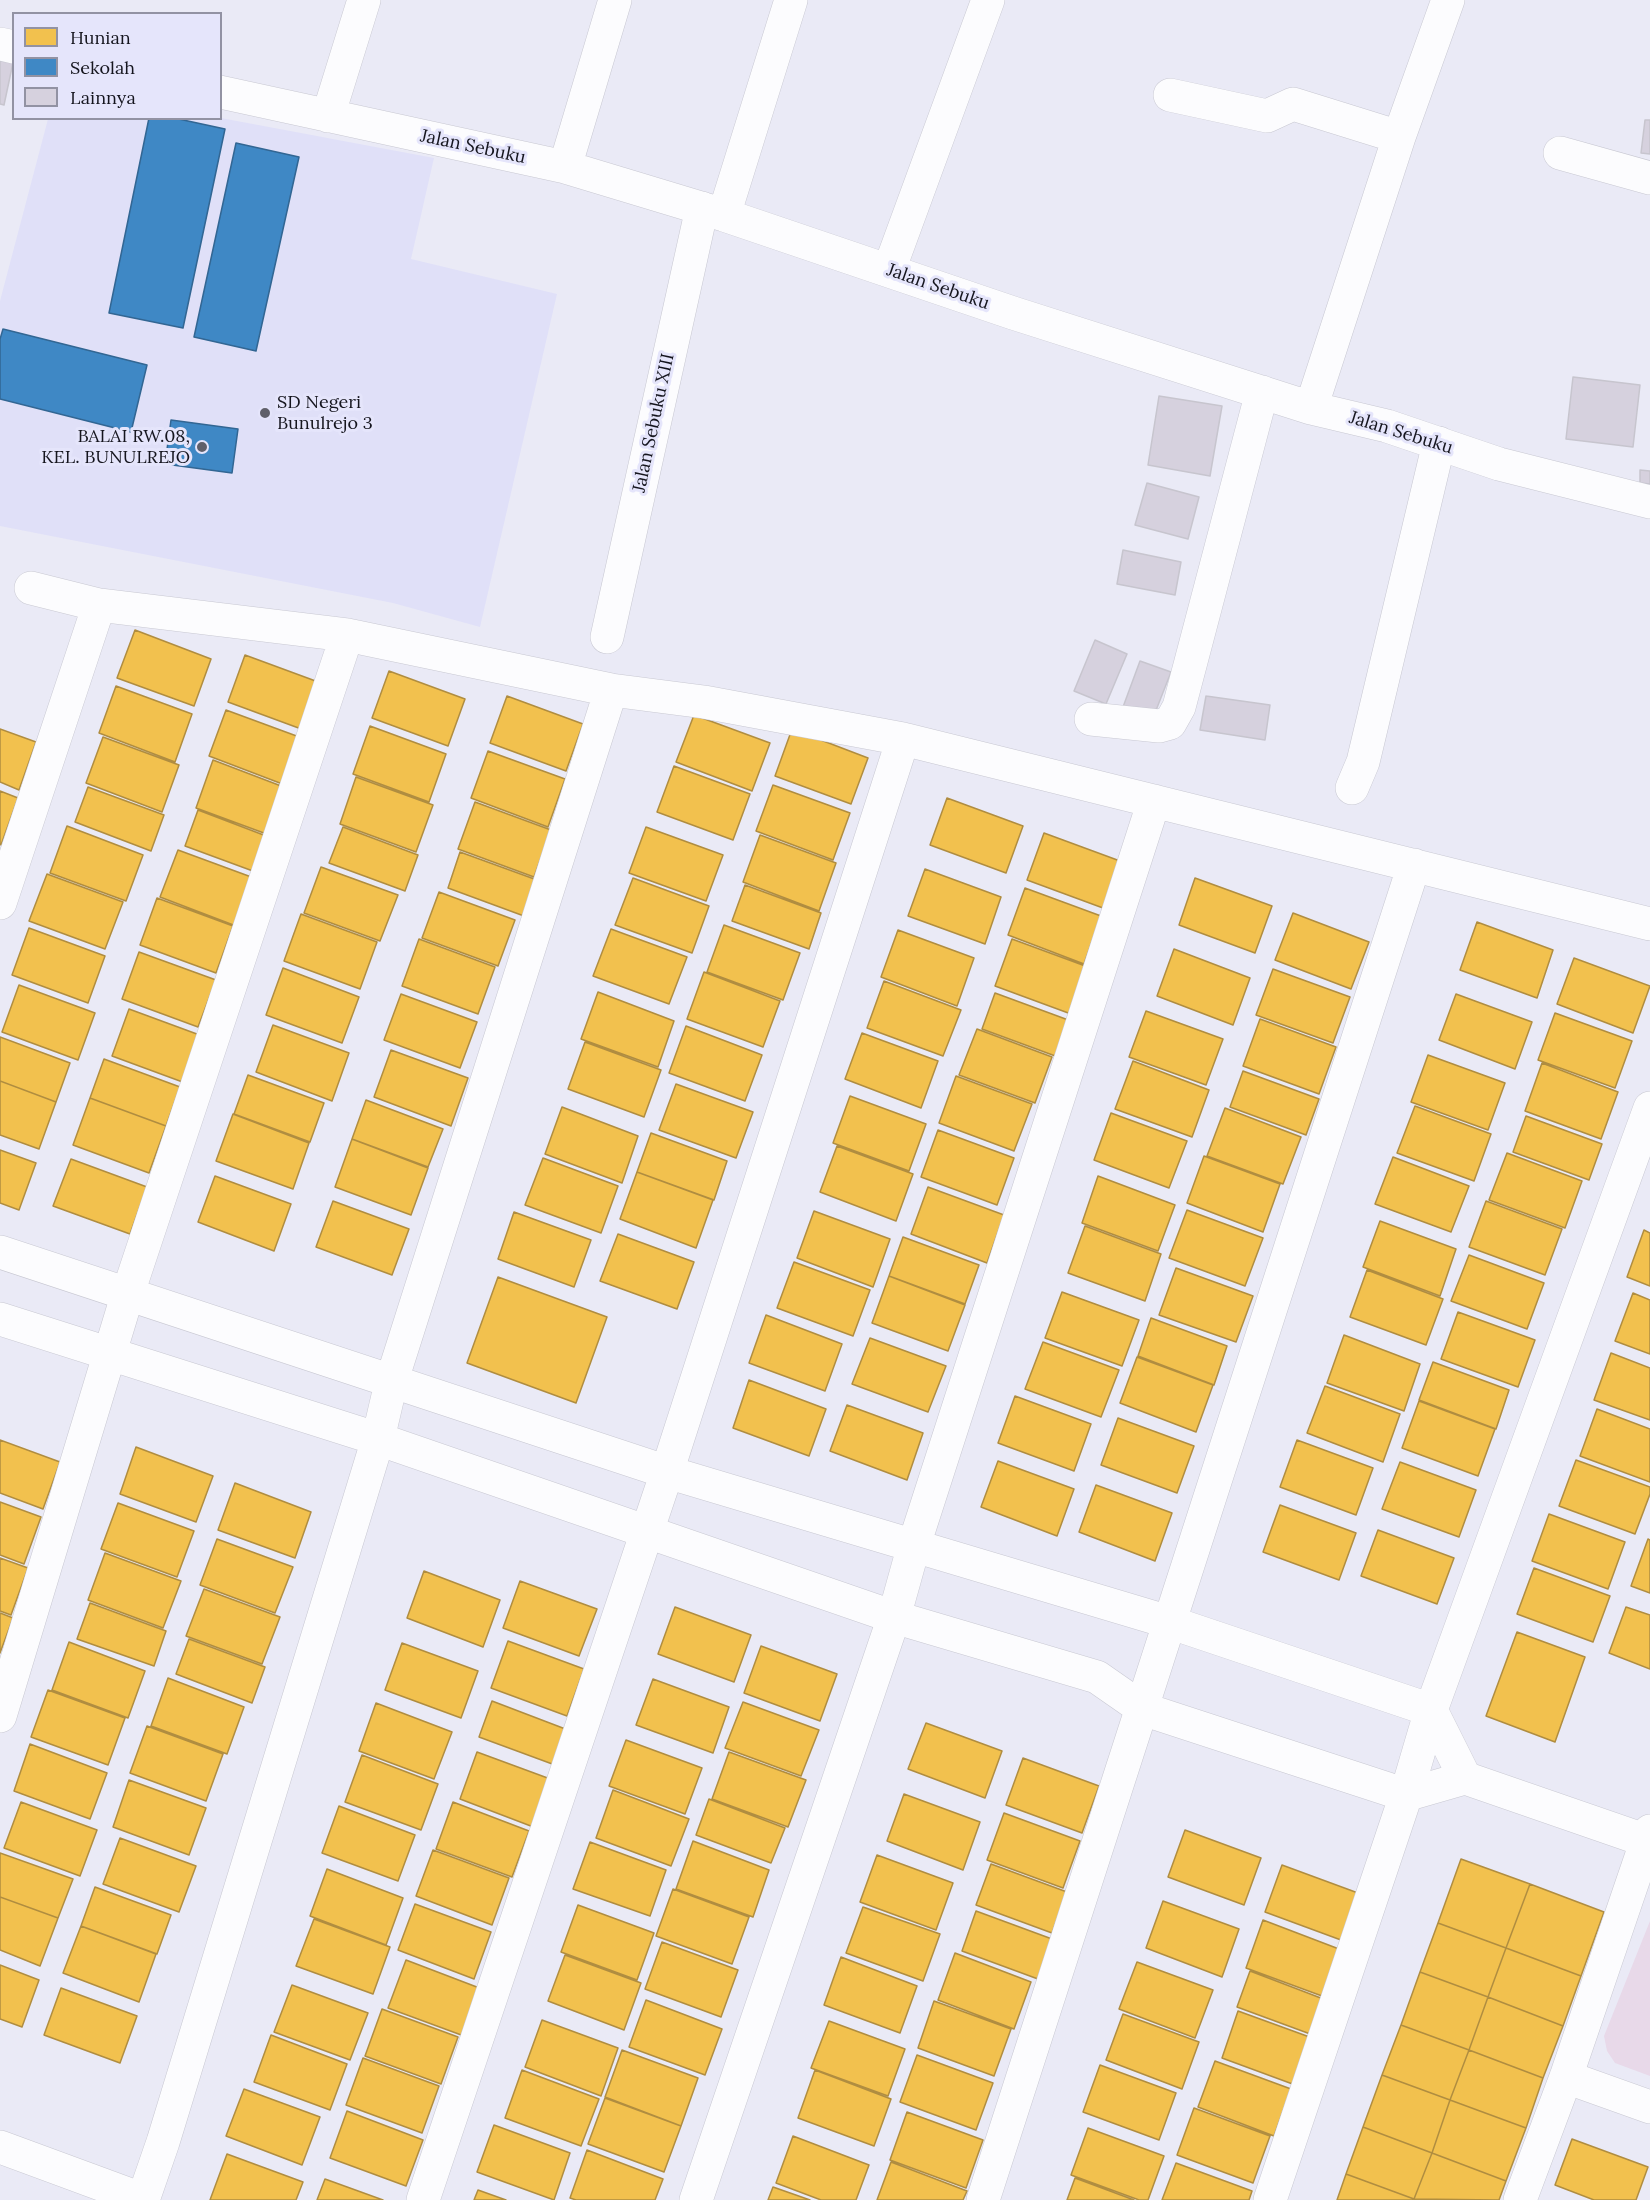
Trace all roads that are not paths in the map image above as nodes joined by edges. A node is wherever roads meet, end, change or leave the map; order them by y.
1 (364, 0) edge
2 (615, 0) edge
3 (790, 0) edge
4 (988, 0) edge
5 (1448, 0) edge
6 (222, 92) edge
7 (1170, 95) dead end
8 (328, 116) junction
9 (1399, 137) junction
10 (1560, 153) dead end
11 (565, 167) junction
12 (1650, 178) edge
13 (713, 212) junction
14 (889, 270) junction
15 (1262, 392) junction
16 (1311, 408) junction
17 (1439, 443) junction
18 (1650, 502) edge
19 (31, 588) dead end
20 (99, 605) junction
21 (347, 635) junction
22 (607, 637) dead end
23 (610, 690) junction
24 (1091, 719) dead end
25 (903, 739) junction
26 (1352, 788) dead end
27 (1154, 801) junction
28 (1414, 865) junction
29 (0, 903) edge
30 (1650, 924) edge
31 (1650, 1108) edge
32 (0, 1252) edge
33 (128, 1293) junction
34 (0, 1319) edge
35 (110, 1353) junction
36 (391, 1383) junction
37 (378, 1439) junction
38 (667, 1472) junction
39 (647, 1532) junction
40 (914, 1545) junction
41 (894, 1617) junction
42 (1169, 1622) junction
43 (1143, 1709) junction
44 (1431, 1710) junction
45 (0, 1716) edge
46 (1464, 1778) junction
47 (1406, 1795) junction
48 (1649, 1838) edge
49 (1566, 2077) junction
50 (1650, 2107) edge
51 (0, 2147) edge
52 (144, 2200) edge
53 (423, 2200) edge
54 (696, 2200) edge
55 (983, 2200) edge
56 (1270, 2200) edge
57 (1520, 2200) edge

1 - 8 street
2 - 11 street
3 - 13 street, Jalan Sebuku XIII
4 - 14 street
5 - 9 street
6 - 8 street, Jalan Sebuku
7 - 9 street
8 - 11 street, Jalan Sebuku
9 - 16 street
10 - 12 street
11 - 13 street, Jalan Sebuku
13 - 14 street, Jalan Sebuku
13 - 22 street, Jalan Sebuku XIII
14 - 15 street, Jalan Sebuku
15 - 16 street, Jalan Sebuku
15 - 24 street
16 - 17 street, Jalan Sebuku
17 - 18 street, Jalan Sebuku
17 - 26 street
19 - 20 street
20 - 21 street
20 - 29 street
21 - 23 street
21 - 33 street
23 - 25 street
23 - 36 street
25 - 27 street
25 - 38 street
27 - 28 street
27 - 40 street
28 - 30 street
28 - 42 street
31 - 44 street
32 - 33 street
33 - 35 street
33 - 36 street
34 - 35 street
35 - 37 street
35 - 45 street
36 - 37 street
36 - 38 street
37 - 39 street
37 - 52 street
38 - 39 street
38 - 40 street
39 - 41 street
39 - 53 street
40 - 41 street
40 - 42 street
41 - 43 street
41 - 54 street
42 - 43 street
42 - 44 street
43 - 47 street
43 - 55 street
44 - 46 street
44 - 47 street
46 - 47 street
46 - 48 street
47 - 56 street
48 - 49 street
49 - 50 street
49 - 57 street
51 - 52 street

